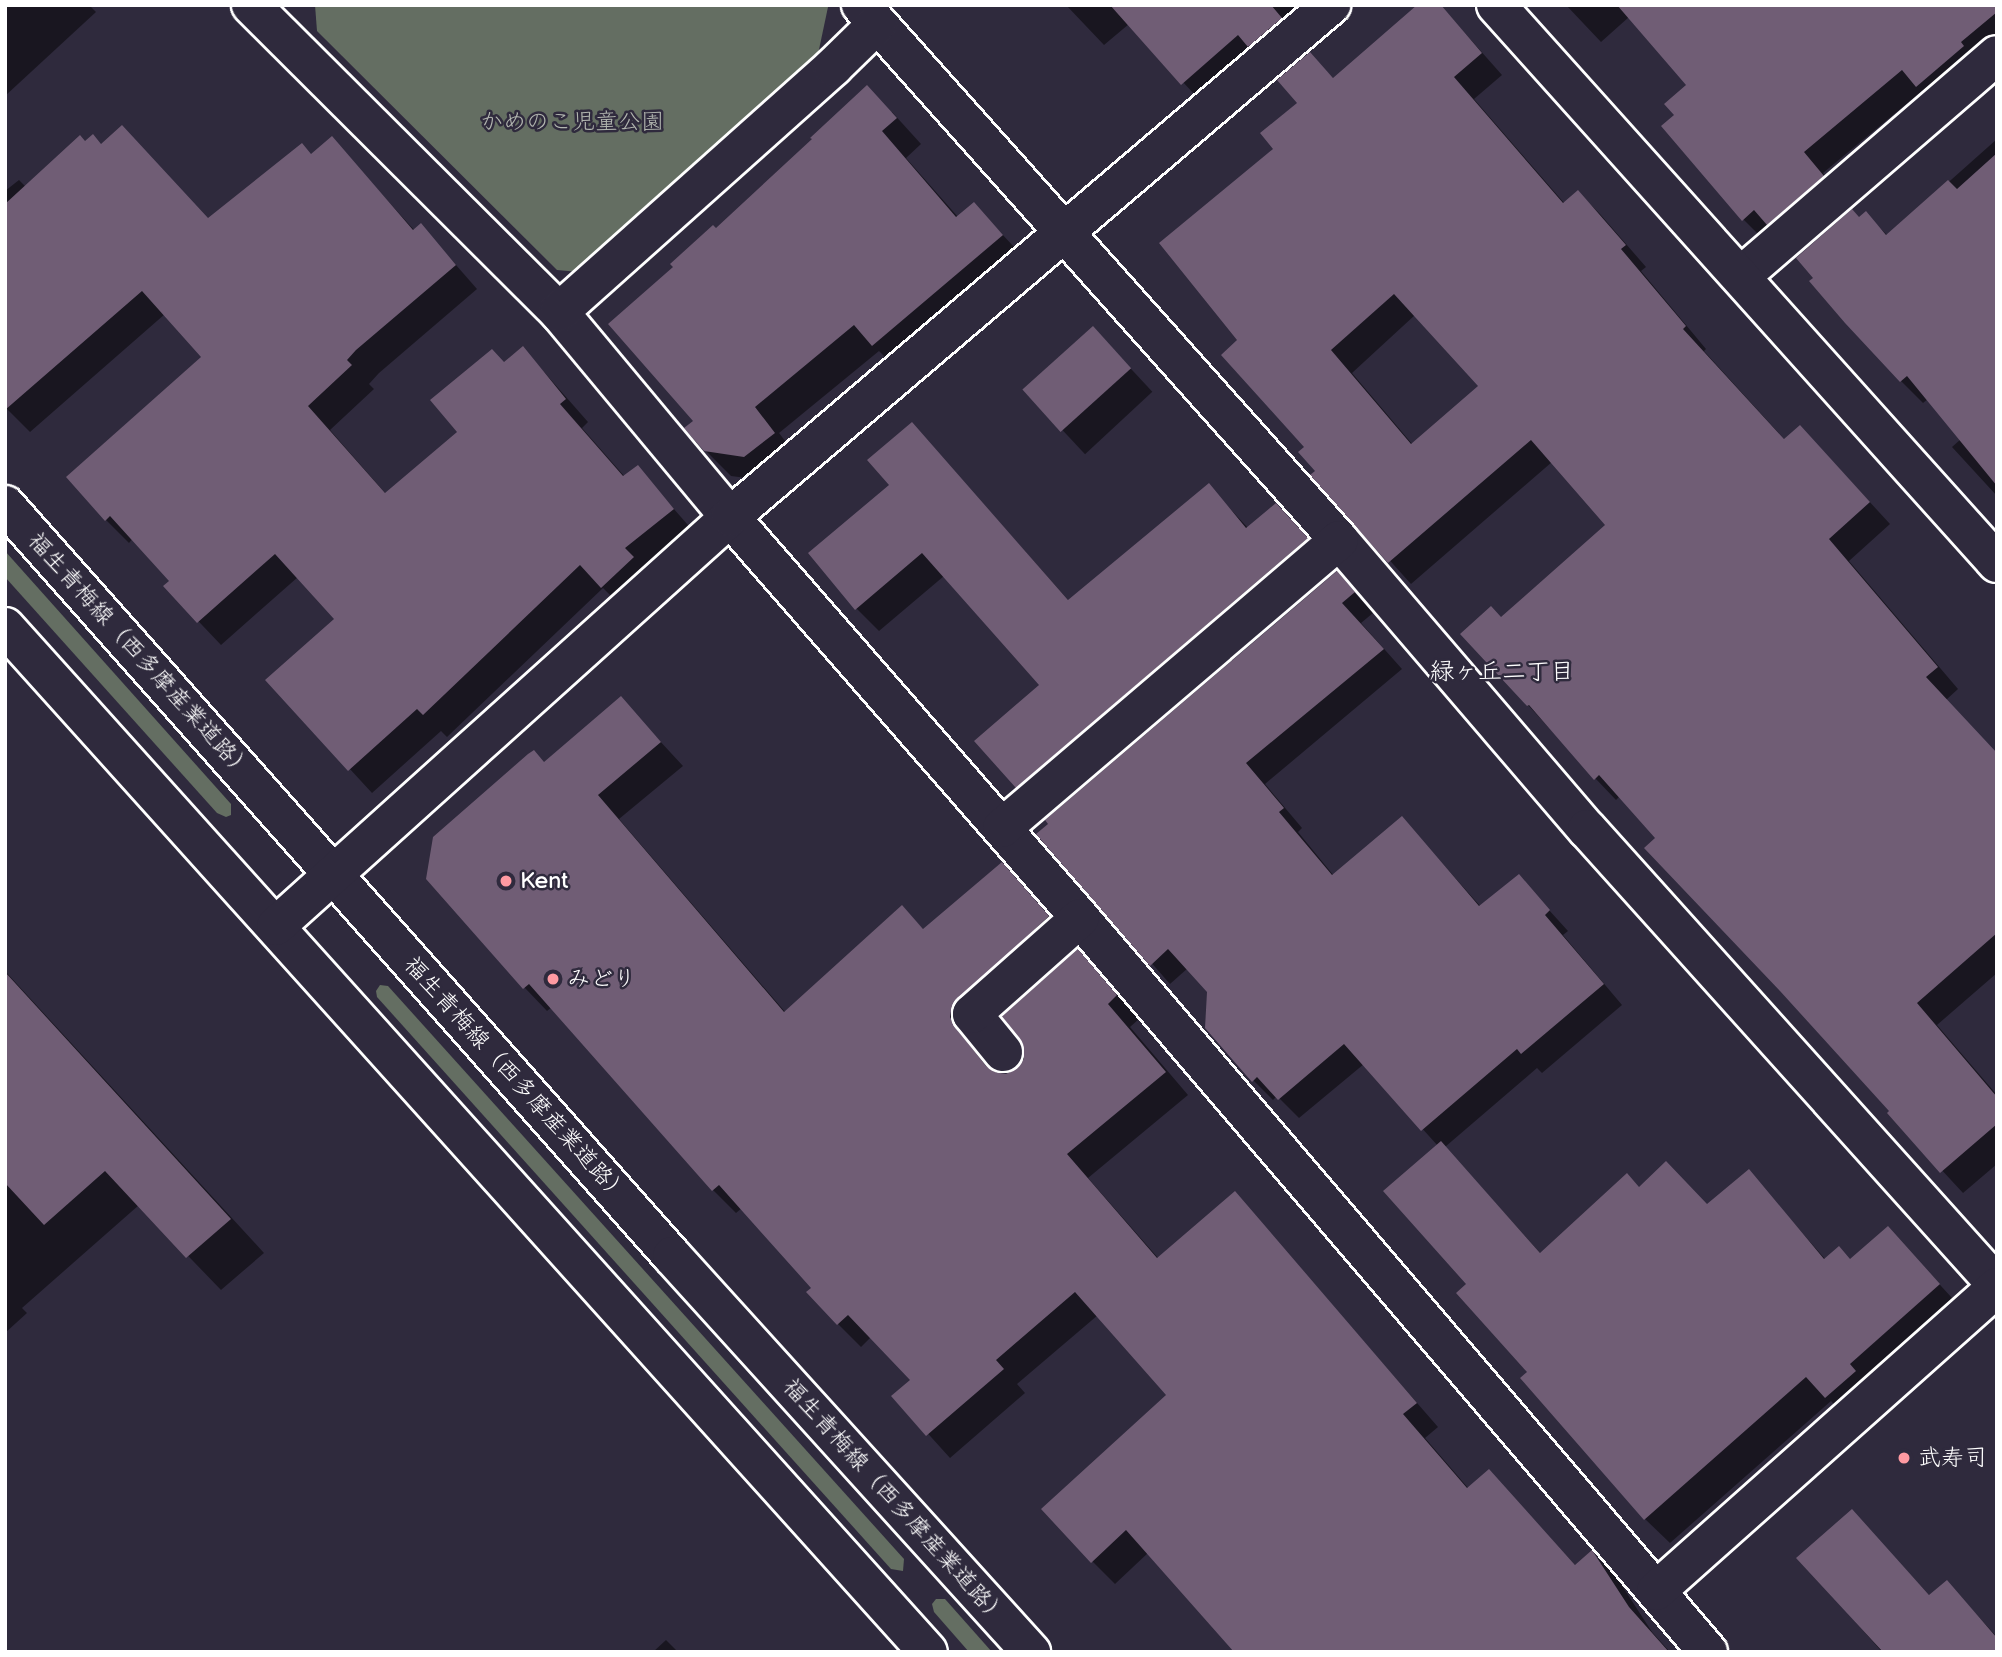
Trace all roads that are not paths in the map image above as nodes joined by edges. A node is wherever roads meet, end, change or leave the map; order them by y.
1 (1331, 5) edge
2 (1496, 5) edge
3 (266, 11) edge
4 (869, 14) edge
5 (1997, 55) edge
6 (1065, 234) junction
7 (1741, 276) junction
8 (559, 312) junction
9 (5, 505) edge
10 (730, 517) junction
11 (1339, 540) junction
12 (1997, 563) edge
13 (5, 627) edge
14 (1002, 828) junction
15 (335, 876) junction
16 (1080, 918) junction
17 (276, 926) junction
18 (1003, 1052) dead end
19 (1997, 1286) edge
20 (1656, 1591) junction
21 (928, 1652) edge
22 (1031, 1652) edge
23 (1708, 1652) edge

1 - 6 street
2 - 7 street
3 - 8 street
4 - 6 street
4 - 8 street
5 - 7 street
6 - 10 street
6 - 11 street
7 - 12 street
8 - 10 street
9 - 15 street, 福生青梅線（西多摩産業道路）
10 - 14 street
10 - 15 street
11 - 14 street
11 - 19 street
13 - 17 street
14 - 16 street
15 - 17 street
15 - 22 street, 福生青梅線（西多摩産業道路）
16 - 18 street
16 - 20 street
17 - 21 street
19 - 20 street
20 - 23 street

